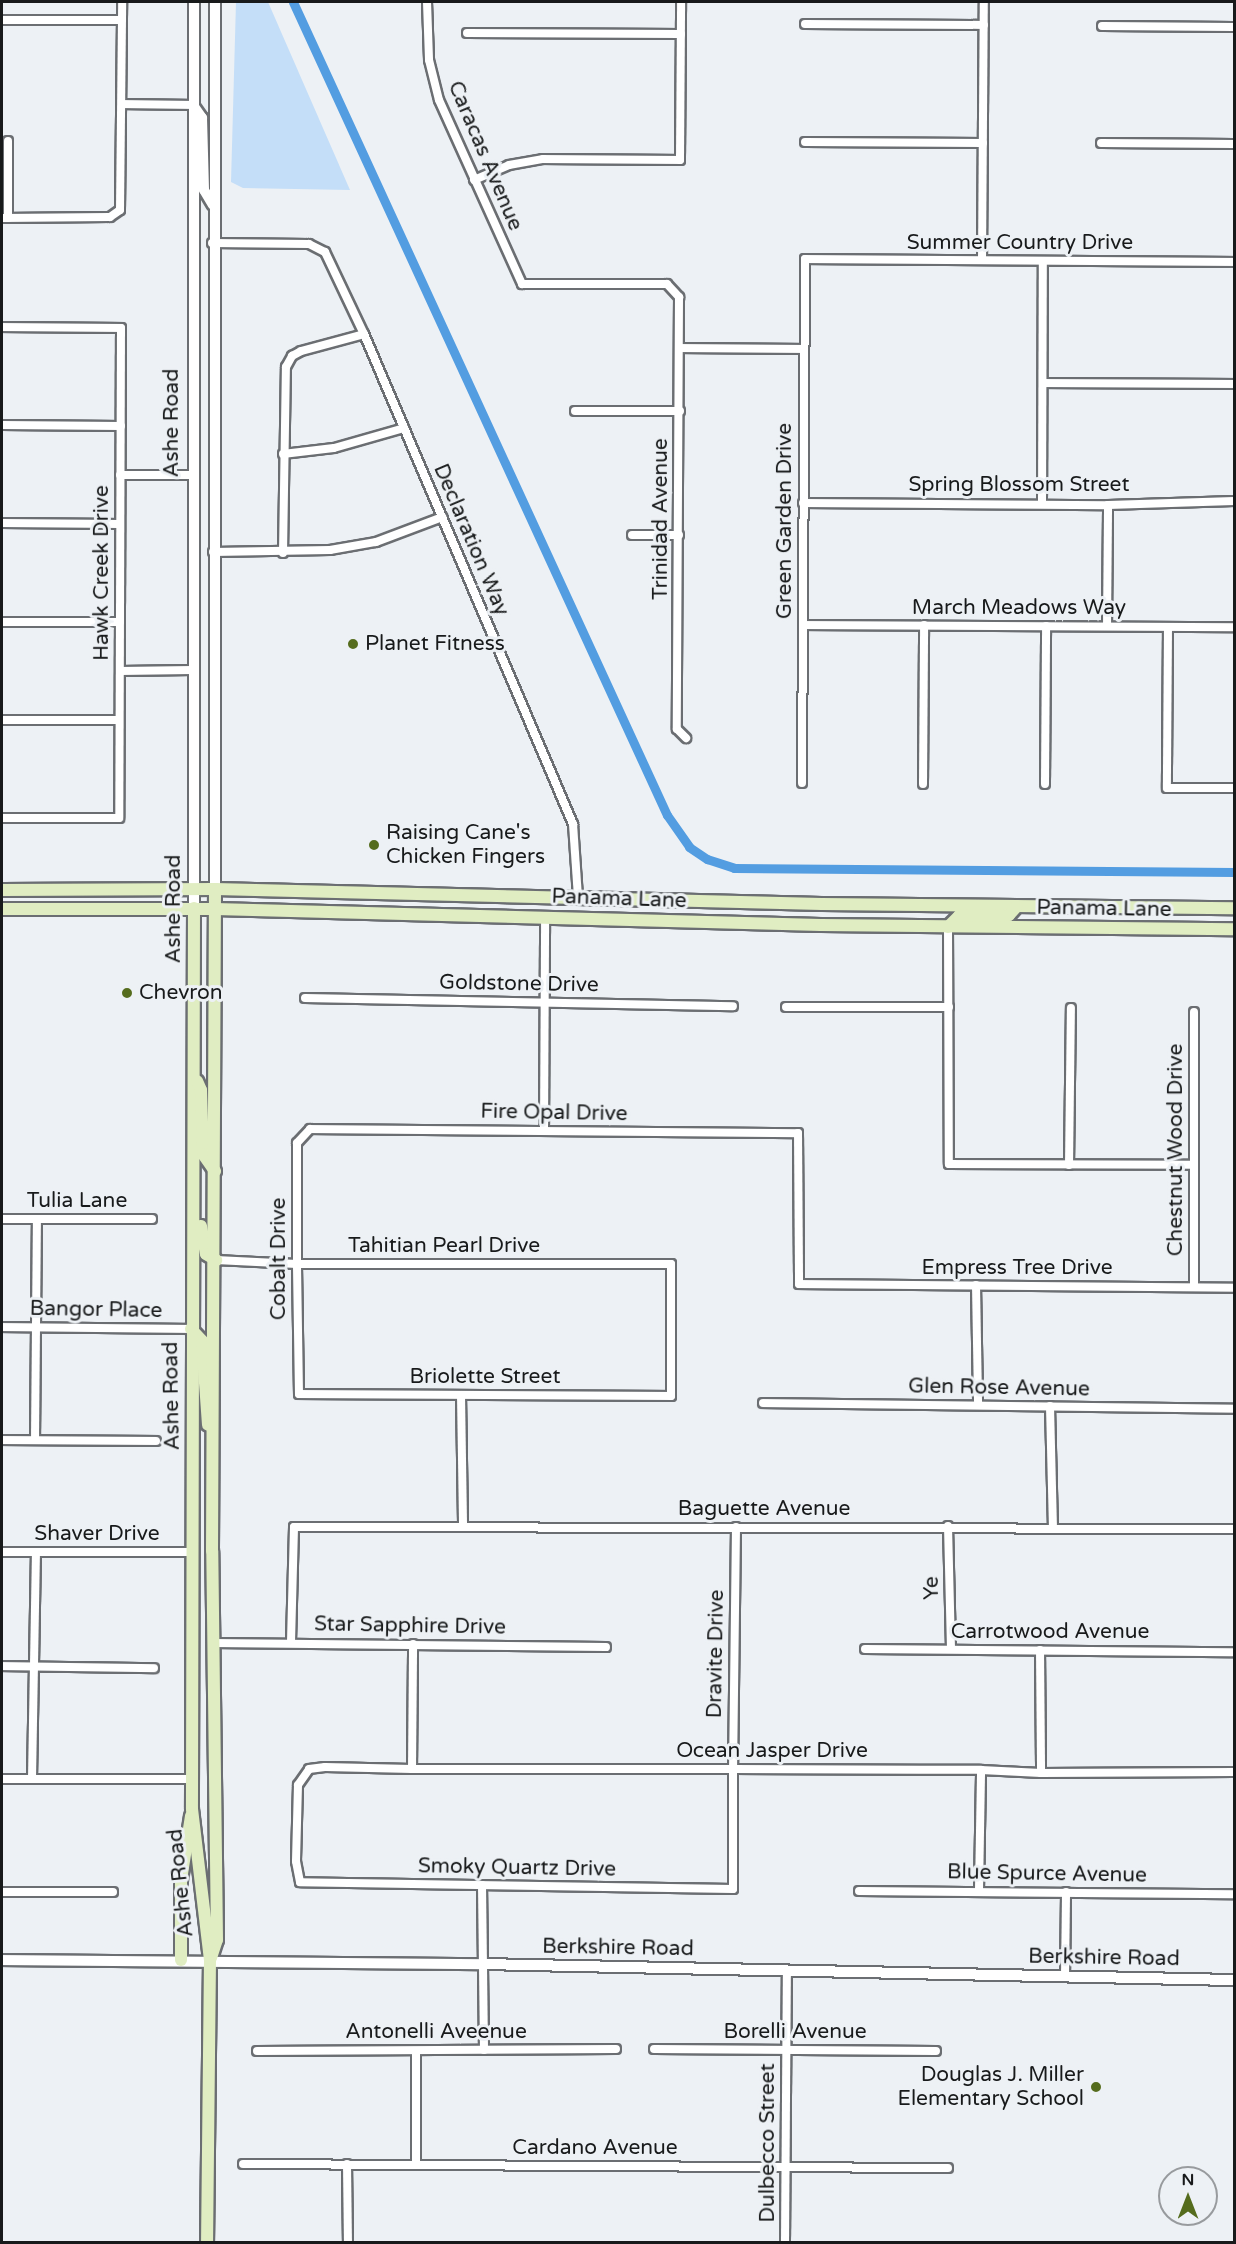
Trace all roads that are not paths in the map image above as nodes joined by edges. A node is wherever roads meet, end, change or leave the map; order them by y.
1 (122, 2) edge
2 (194, 2) edge
3 (214, 2) edge
4 (427, 2) edge
5 (681, 2) edge
6 (984, 2) edge
7 (2, 20) edge
8 (122, 20) junction
9 (805, 24) dead end
10 (984, 25) junction
11 (1102, 26) dead end
12 (1234, 27) edge
13 (467, 33) dead end
14 (681, 34) junction
15 (122, 104) junction
16 (194, 105) junction
17 (8, 141) dead end
18 (805, 142) dead end
19 (983, 143) junction
20 (1101, 143) dead end
21 (1234, 144) edge
22 (474, 180) junction
23 (213, 206) junction
24 (5, 218) edge
25 (212, 243) junction
26 (805, 259) joint
27 (982, 260) junction
28 (1043, 261) junction
29 (1234, 262) edge
30 (679, 297) joint
31 (2, 327) edge
32 (364, 334) junction
33 (680, 348) junction
34 (804, 349) junction
35 (1043, 382) junction
36 (1234, 384) edge
37 (575, 411) dead end
38 (680, 411) junction
39 (2, 425) edge
40 (121, 426) junction
41 (404, 428) junction
42 (283, 454) junction
43 (120, 475) junction
44 (191, 475) junction
45 (1234, 501) edge
46 (804, 503) junction
47 (1042, 504) junction
48 (1108, 505) junction
49 (442, 517) junction
50 (2, 524) edge
51 (120, 524) junction
52 (632, 535) dead end
53 (679, 535) junction
54 (213, 552) junction
55 (284, 553) junction
56 (2, 622) edge
57 (120, 622) junction
58 (803, 625) junction
59 (924, 625) junction
60 (1046, 626) junction
61 (1107, 626) junction
62 (1168, 627) junction
63 (1234, 627) edge
64 (192, 670) junction
65 (120, 671) junction
66 (2, 720) edge
67 (119, 720) junction
68 (686, 738) dead end
69 (802, 783) dead end
70 (923, 784) dead end
71 (1045, 784) dead end
72 (1234, 788) edge
73 (2, 818) edge
74 (215, 889) junction
75 (2, 890) edge
76 (194, 890) junction
77 (578, 898) junction
78 (1017, 906) junction
79 (194, 908) junction
80 (1234, 908) edge
81 (2, 909) edge
82 (215, 909) junction
83 (544, 916) junction
84 (948, 927) junction
85 (1234, 929) edge
86 (305, 998) dead end
87 (544, 1004) junction
88 (733, 1006) dead end
89 (786, 1007) dead end
90 (949, 1007) junction
91 (1071, 1008) dead end
92 (1194, 1012) dead end
93 (193, 1077) junction
94 (310, 1129) joint
95 (544, 1131) junction
96 (1069, 1165) junction
97 (1194, 1166) junction
98 (193, 1170) junction
99 (215, 1171) junction
100 (2, 1219) edge
101 (36, 1219) junction
102 (152, 1219) dead end
103 (216, 1260) junction
104 (297, 1264) junction
105 (799, 1284) joint
106 (976, 1285) junction
107 (1194, 1287) junction
108 (1234, 1288) edge
109 (2, 1327) edge
110 (36, 1328) junction
111 (191, 1329) junction
112 (299, 1394) joint
113 (461, 1395) junction
114 (670, 1396) joint
115 (763, 1403) dead end
116 (978, 1406) junction
117 (1050, 1406) junction
118 (1234, 1409) edge
119 (2, 1440) edge
120 (35, 1440) junction
121 (213, 1440) junction
122 (156, 1441) dead end
123 (463, 1525) junction
124 (948, 1526) junction
125 (736, 1527) junction
126 (1053, 1527) junction
127 (1234, 1529) edge
128 (2, 1552) edge
129 (36, 1552) junction
130 (193, 1552) junction
131 (291, 1642) junction
132 (213, 1644) junction
133 (413, 1644) junction
134 (606, 1647) dead end
135 (865, 1649) dead end
136 (951, 1649) junction
137 (1040, 1650) junction
138 (1234, 1652) edge
139 (2, 1666) edge
140 (34, 1666) junction
141 (154, 1668) dead end
142 (412, 1769) junction
143 (733, 1769) junction
144 (981, 1770) junction
145 (1234, 1772) edge
146 (1041, 1773) junction
147 (2, 1779) edge
148 (32, 1779) junction
149 (192, 1779) junction
150 (192, 1809) junction
151 (300, 1882) joint
152 (482, 1885) junction
153 (733, 1889) joint
154 (979, 1889) junction
155 (859, 1891) dead end
156 (2, 1892) edge
157 (113, 1892) dead end
158 (1066, 1892) junction
159 (1234, 1894) edge
160 (2, 1960) edge
161 (181, 1960) junction
162 (210, 1960) junction
163 (482, 1964) junction
164 (787, 1971) junction
165 (1065, 1977) junction
166 (1234, 1980) edge
167 (616, 2049) dead end
168 (654, 2049) dead end
169 (484, 2050) junction
170 (786, 2050) junction
171 (256, 2051) dead end
172 (416, 2051) junction
173 (936, 2052) dead end
174 (243, 2164) dead end
175 (347, 2164) junction
176 (416, 2165) junction
177 (785, 2167) junction
178 (948, 2168) dead end
179 (207, 2242) edge
180 (348, 2242) edge
181 (785, 2242) edge

1 - 8 street
2 - 16 street, Ashe Road
3 - 23 street, Ashe Road
4 - 22 street, Caracas Avenue
5 - 14 street
6 - 10 street
7 - 8 street
8 - 15 street
9 - 10 street
10 - 19 street
11 - 12 street
13 - 14 street
14 - 22 street
15 - 16 street
15 - 24 street
16 - 23 street
16 - 44 street, Ashe Road
17 - 24 street
18 - 19 street
19 - 27 street
20 - 21 street
22 - 30 street, Caracas Avenue
23 - 25 street, Ashe Road
25 - 32 street, Declaration Way
25 - 54 street, Ashe Road
26 - 27 street, Summer Country Drive
26 - 34 street, Green Garden Drive
27 - 28 street, Summer Country Drive
28 - 29 street, Summer Country Drive
28 - 35 street
30 - 33 street, Trinidad Avenue
31 - 40 street, Hawk Creek Drive
32 - 41 street, Declaration Way
32 - 42 street
33 - 34 street
33 - 38 street, Trinidad Avenue
34 - 46 street, Green Garden Drive
35 - 36 street
35 - 47 street
37 - 38 street
38 - 53 street, Trinidad Avenue
39 - 40 street
40 - 43 street, Hawk Creek Drive
41 - 42 street
41 - 49 street, Declaration Way
42 - 55 street
43 - 44 street
43 - 51 street, Hawk Creek Drive
44 - 64 street, Ashe Road
45 - 48 street, Spring Blossom Street
46 - 47 street, Spring Blossom Street
46 - 58 street, Green Garden Drive
47 - 48 street, Spring Blossom Street
48 - 61 street
49 - 55 street
49 - 77 street, Declaration Way
50 - 51 street
51 - 57 street, Hawk Creek Drive
52 - 53 street
53 - 68 street, Trinidad Avenue
54 - 55 street
54 - 74 street, Ashe Road
56 - 57 street
57 - 65 street, Hawk Creek Drive
58 - 59 street, March Meadows Way
58 - 69 street, Green Garden Drive
59 - 60 street, March Meadows Way
59 - 70 street
60 - 61 street, March Meadows Way
60 - 71 street
61 - 62 street, March Meadows Way
62 - 63 street, March Meadows Way
62 - 72 street
64 - 65 street
64 - 76 street, Ashe Road
65 - 67 street, Hawk Creek Drive
66 - 67 street
67 - 73 street, Hawk Creek Drive
74 - 76 main road, Panama Lane
74 - 77 main road, Panama Lane
74 - 82 main road, Ashe Road
75 - 76 main road, Panama Lane
76 - 79 street, Ashe Road
77 - 78 main road, Panama Lane
77 - 83 main road
78 - 80 main road, Panama Lane
78 - 84 main road
79 - 81 main road, Panama Lane
79 - 82 main road, Panama Lane
79 - 93 main road, Ashe Road
82 - 83 main road, Panama Lane
82 - 99 main road, Ashe Road
83 - 84 main road, Panama Lane
83 - 87 street
84 - 85 main road, Panama Lane
84 - 90 street
86 - 87 street, Goldstone Drive
87 - 88 street, Goldstone Drive
87 - 95 street
89 - 90 street
90 - 96 street
91 - 96 street
92 - 97 street, Chestnut Wood Drive
93 - 98 main road, Ashe Road
93 - 99 main road
94 - 95 street, Fire Opal Drive
94 - 104 street, Cobalt Drive
95 - 105 street, Fire Opal Drive
96 - 97 street
97 - 107 street, Chestnut Wood Drive
98 - 103 main road
98 - 111 main road, Ashe Road
99 - 103 main road, Ashe Road
100 - 101 street, Tulia Lane
101 - 102 street, Tulia Lane
101 - 110 street
103 - 104 street, Tahitian Pearl Drive
103 - 121 main road, Ashe Road
104 - 112 street, Cobalt Drive
104 - 114 street, Tahitian Pearl Drive
105 - 106 street, Empress Tree Drive
106 - 107 street, Empress Tree Drive
106 - 116 street
107 - 108 street, Empress Tree Drive
109 - 110 street, Bangor Place
110 - 111 street, Bangor Place
110 - 120 street
111 - 121 main road
111 - 130 main road, Ashe Road
112 - 113 street, Briolette Street
113 - 114 street, Briolette Street
113 - 123 street
115 - 116 street, Glen Rose Avenue
116 - 117 street, Glen Rose Avenue
117 - 118 street, Glen Rose Avenue
117 - 126 street
119 - 120 street
120 - 122 street
121 - 132 main road, Ashe Road
123 - 125 street, Baguette Avenue
123 - 131 street, Baguette Avenue
124 - 125 street, Baguette Avenue
124 - 126 street, Baguette Avenue
124 - 136 street, Ye
125 - 143 street, Dravite Drive
126 - 127 street, Baguette Avenue
128 - 129 street, Shaver Drive
129 - 130 street, Shaver Drive
129 - 140 street
130 - 149 main road, Ashe Road
131 - 132 street, Star Sapphire Drive
131 - 133 street, Star Sapphire Drive
132 - 162 main road, Ashe Road
133 - 134 street, Star Sapphire Drive
133 - 142 street
135 - 136 street, Carrotwood Avenue
136 - 137 street, Carrotwood Avenue
137 - 138 street, Carrotwood Avenue
137 - 146 street
139 - 140 street
140 - 141 street
140 - 148 street
142 - 143 street, Ocean Jasper Drive
142 - 151 street, Ocean Jasper Drive
143 - 144 street, Ocean Jasper Drive
143 - 153 street, Dravite Drive
144 - 146 street, Ocean Jasper Drive
144 - 154 street
145 - 146 street, Ocean Jasper Drive
147 - 148 street
148 - 149 street
149 - 150 main road, Ashe Road
150 - 161 main road
150 - 162 main road, Ashe Road
151 - 152 street, Smoky Quartz Drive
152 - 153 street, Smoky Quartz Drive
152 - 163 street
154 - 155 street, Blue Spurce Avenue
154 - 158 street, Blue Spurce Avenue
156 - 157 street
158 - 159 street, Blue Spurce Avenue
158 - 165 street
160 - 161 street, Berkshire Road
161 - 162 street, Berkshire Road
162 - 163 street, Berkshire Road
162 - 179 main road, Ashe Road
163 - 164 street, Berkshire Road
163 - 169 street
164 - 165 street, Berkshire Road
164 - 170 street, Dulbecco Street
165 - 166 street, Berkshire Road
167 - 169 street, Antonelli Aveenue
168 - 170 street, Borelli Avenue
169 - 172 street, Antonelli Aveenue
170 - 173 street, Borelli Avenue
170 - 177 street, Dulbecco Street
171 - 172 street, Antonelli Aveenue
172 - 176 street
174 - 175 street, Cardano Avenue
175 - 176 street, Cardano Avenue
175 - 180 street
176 - 177 street, Cardano Avenue
177 - 178 street, Cardano Avenue
177 - 181 street, Dulbecco Street

